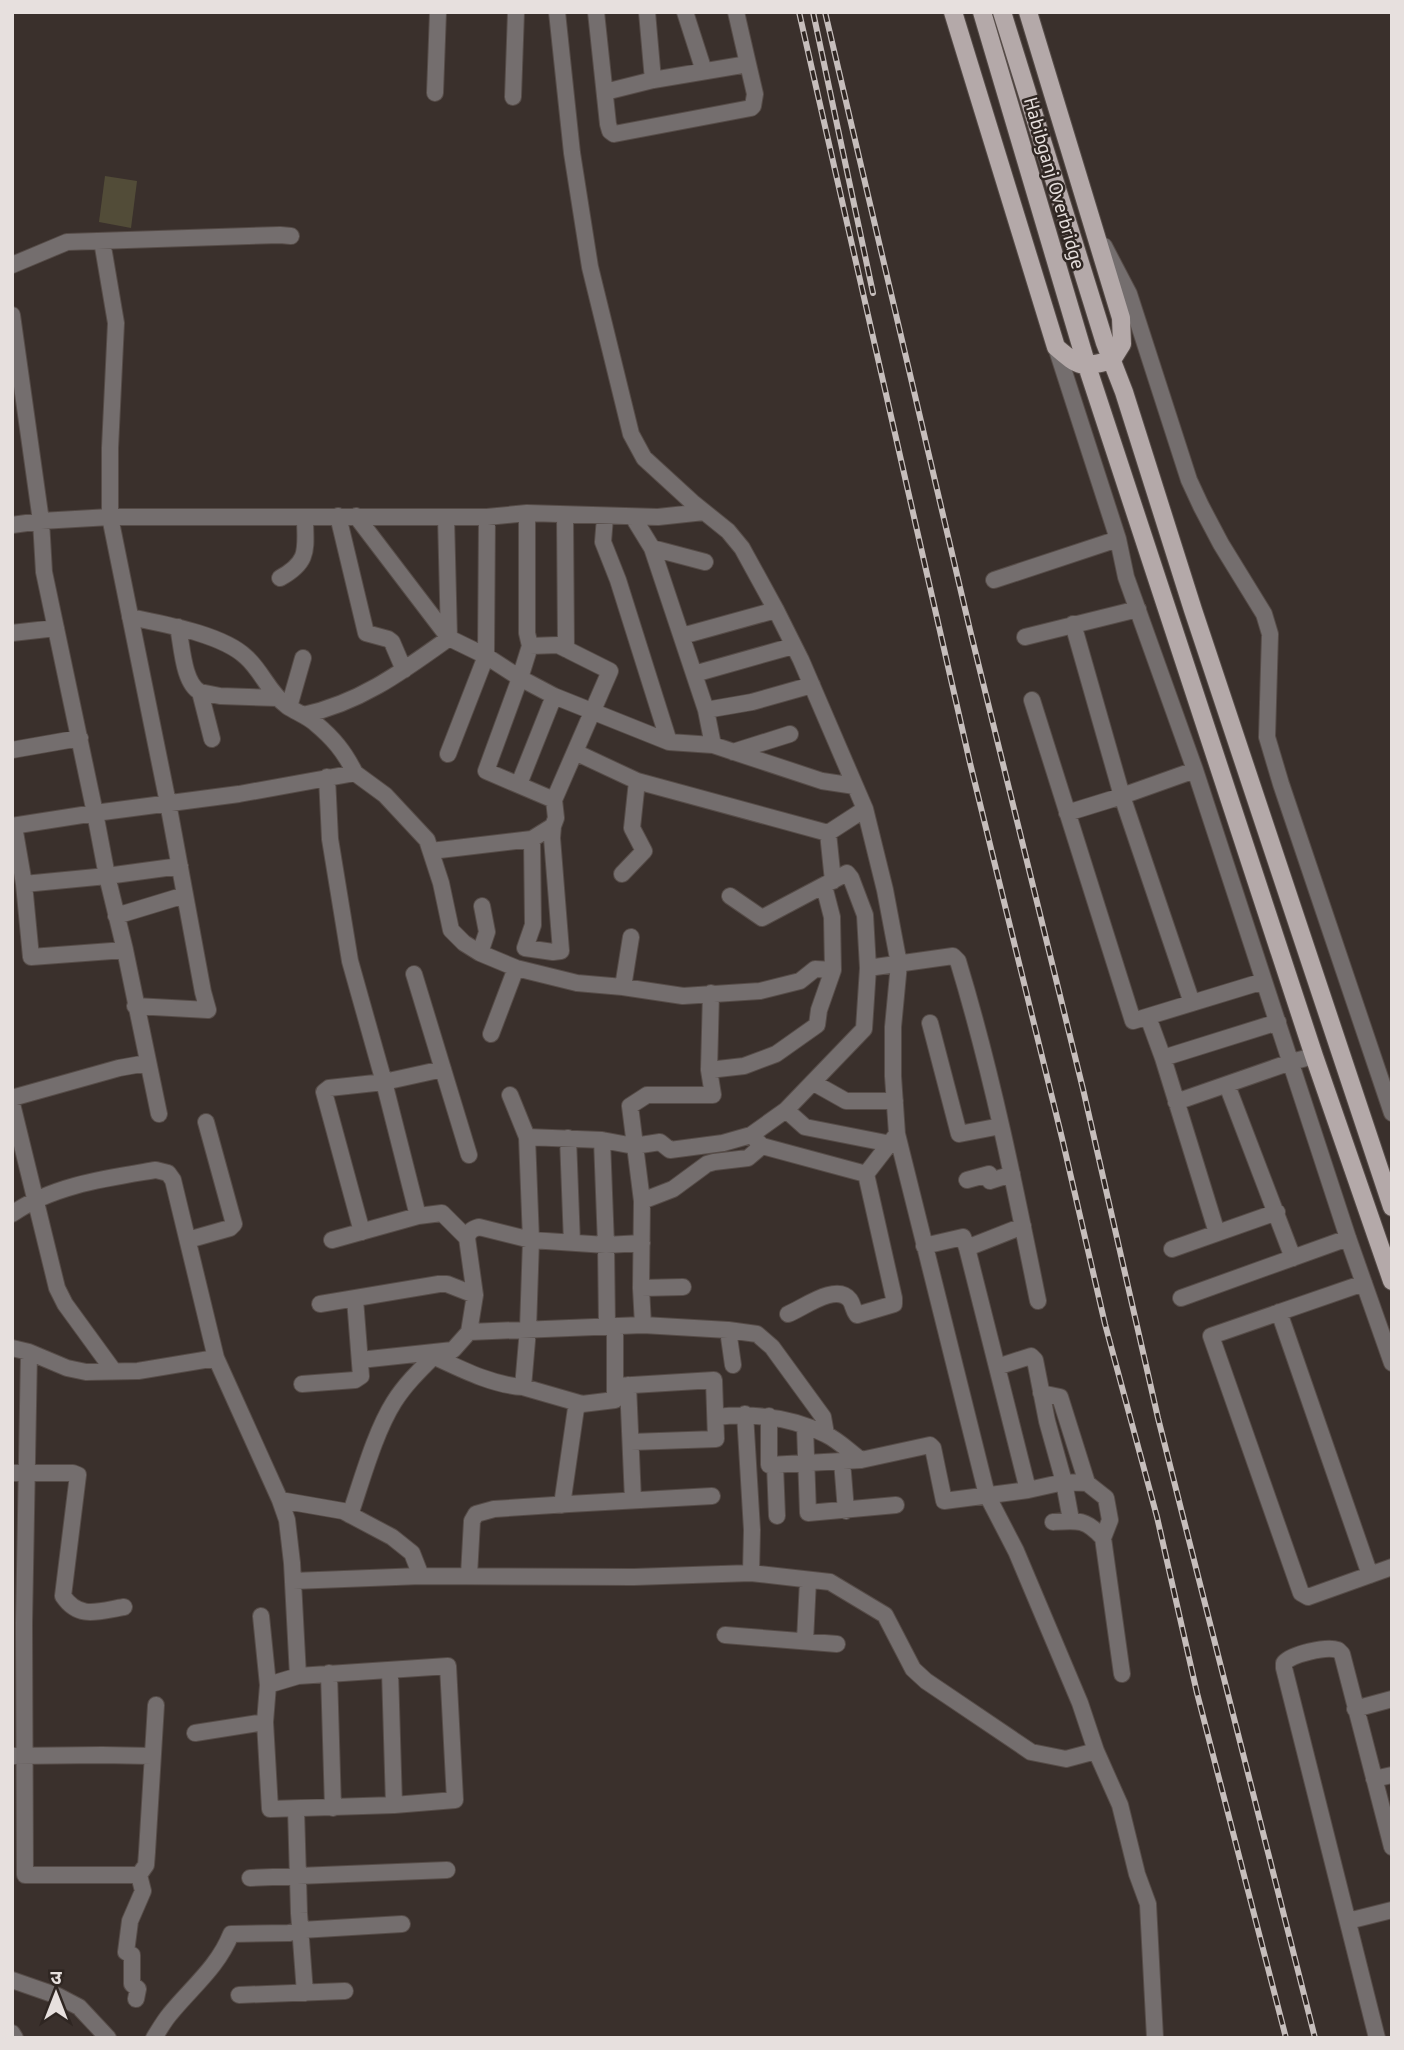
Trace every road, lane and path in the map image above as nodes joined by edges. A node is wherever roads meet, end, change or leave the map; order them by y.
1 (438, 12) edge
2 (516, 12) edge
3 (557, 12) edge
4 (596, 12) edge
5 (647, 12) edge
6 (685, 12) edge
7 (736, 12) edge
8 (953, 12) edge
9 (982, 12) edge
10 (1002, 12) edge
11 (1028, 12) edge
12 (748, 64) junction
13 (704, 71) junction
14 (653, 80) junction
15 (605, 92) junction
16 (435, 93) dead end
17 (513, 97) dead end
18 (1092, 222) junction
19 (291, 236) dead end
20 (102, 241) junction
21 (12, 265) edge
22 (12, 315) edge
23 (1056, 347) junction
24 (1112, 360) junction
25 (1087, 366) junction
26 (704, 512) junction
27 (527, 513) junction
28 (338, 516) junction
29 (356, 516) junction
30 (565, 516) junction
31 (110, 517) junction
32 (306, 517) junction
33 (446, 517) junction
34 (487, 517) junction
35 (605, 517) junction
36 (633, 517) junction
37 (41, 520) junction
38 (12, 525) edge
39 (1118, 539) junction
40 (652, 548) junction
41 (705, 562) dead end
42 (280, 578) dead end
43 (994, 580) dead end
44 (1138, 609) junction
45 (776, 610) junction
46 (130, 617) junction
47 (1073, 624) junction
48 (178, 627) junction
49 (56, 628) junction
50 (12, 633) edge
51 (682, 636) junction
52 (1025, 637) dead end
53 (449, 638) junction
54 (530, 646) junction
55 (793, 646) junction
56 (566, 649) junction
57 (486, 656) junction
58 (303, 659) dead end
59 (404, 670) junction
60 (694, 674) junction
61 (520, 678) junction
62 (812, 685) junction
63 (200, 692) junction
64 (554, 696) junction
65 (1032, 701) dead end
66 (290, 707) junction
67 (706, 710) junction
68 (592, 711) junction
69 (790, 734) dead end
70 (79, 738) junction
71 (212, 739) dead end
72 (670, 743) junction
73 (713, 745) junction
74 (12, 750) edge
75 (575, 751) junction
76 (733, 752) junction
77 (448, 754) dead end
78 (1195, 770) junction
79 (355, 773) junction
80 (327, 777) junction
81 (637, 780) junction
82 (519, 785) junction
83 (855, 786) junction
84 (1122, 796) junction
85 (554, 800) junction
86 (168, 803) junction
87 (865, 810) junction
88 (95, 813) junction
89 (1068, 813) junction
90 (13, 826) edge
91 (553, 826) junction
92 (828, 833) junction
93 (532, 839) junction
94 (432, 852) junction
95 (180, 866) junction
96 (622, 874) dead end
97 (107, 876) junction
98 (828, 883) junction
99 (24, 884) junction
100 (185, 895) junction
101 (730, 896) dead end
102 (482, 906) dead end
103 (116, 916) junction
104 (631, 937) dead end
105 (525, 948) junction
106 (125, 950) junction
107 (480, 953) junction
108 (899, 964) junction
109 (518, 968) junction
110 (869, 968) junction
111 (833, 970) junction
112 (414, 974) dead end
113 (1264, 981) junction
114 (623, 986) junction
115 (711, 993) junction
116 (1192, 1003) junction
117 (135, 1006) junction
118 (1148, 1017) junction
119 (1278, 1022) junction
120 (930, 1023) dead end
121 (491, 1034) dead end
122 (1314, 1056) junction
123 (1163, 1058) junction
124 (1291, 1062) junction
125 (147, 1063) junction
126 (443, 1069) junction
127 (709, 1070) junction
128 (384, 1082) junction
129 (814, 1083) junction
130 (1227, 1084) junction
131 (510, 1095) dead end
132 (12, 1098) edge
133 (895, 1101) junction
134 (1176, 1102) junction
135 (12, 1104) edge
136 (786, 1110) junction
137 (1392, 1113) edge
138 (159, 1114) dead end
139 (206, 1122) dead end
140 (1001, 1126) junction
141 (527, 1137) junction
142 (568, 1138) junction
143 (894, 1139) junction
144 (602, 1140) junction
145 (757, 1140) junction
146 (634, 1146) junction
147 (469, 1155) dead end
148 (866, 1174) junction
149 (1012, 1174) junction
150 (967, 1180) dead end
151 (36, 1200) junction
152 (642, 1201) junction
153 (1392, 1207) edge
154 (1277, 1212) junction
155 (12, 1214) edge
156 (418, 1216) junction
157 (1023, 1226) junction
158 (362, 1232) junction
159 (1217, 1233) junction
160 (467, 1238) junction
161 (1348, 1238) junction
162 (188, 1240) junction
163 (332, 1240) dead end
164 (531, 1240) junction
165 (572, 1242) junction
166 (642, 1244) junction
167 (606, 1245) junction
168 (924, 1246) junction
169 (967, 1248) junction
170 (1172, 1249) dead end
171 (1293, 1258) junction
172 (1392, 1281) edge
173 (1364, 1283) junction
174 (683, 1287) dead end
175 (641, 1288) junction
176 (475, 1294) junction
177 (1181, 1298) dead end
178 (355, 1299) junction
179 (1038, 1301) dead end
180 (320, 1304) dead end
181 (1279, 1312) junction
182 (788, 1314) dead end
183 (643, 1325) junction
184 (611, 1327) junction
185 (528, 1329) junction
186 (728, 1330) junction
187 (469, 1332) junction
188 (12, 1348) edge
189 (29, 1352) junction
190 (435, 1354) junction
191 (216, 1358) junction
192 (360, 1360) junction
193 (1392, 1363) edge
194 (733, 1365) dead end
195 (997, 1367) junction
196 (113, 1370) junction
197 (302, 1384) dead end
198 (622, 1386) junction
199 (523, 1387) junction
200 (1041, 1393) junction
201 (582, 1404) junction
202 (745, 1414) junction
203 (769, 1416) junction
204 (716, 1417) junction
205 (805, 1427) junction
206 (826, 1434) junction
207 (631, 1443) junction
208 (861, 1460) junction
209 (842, 1461) junction
210 (805, 1463) junction
211 (775, 1465) junction
212 (20, 1473) edge
213 (1064, 1482) junction
214 (1087, 1483) junction
215 (1028, 1490) junction
216 (987, 1495) junction
217 (712, 1496) dead end
218 (280, 1500) junction
219 (633, 1500) junction
220 (562, 1505) junction
221 (896, 1506) dead end
222 (846, 1511) junction
223 (350, 1515) junction
224 (777, 1516) dead end
225 (1071, 1520) junction
226 (1053, 1522) dead end
227 (1103, 1538) junction
228 (1392, 1567) edge
229 (751, 1573) junction
230 (469, 1575) junction
231 (1370, 1575) junction
232 (421, 1576) junction
233 (808, 1580) junction
234 (293, 1581) junction
235 (124, 1607) dead end
236 (261, 1616) dead end
237 (18, 1623) edge
238 (725, 1635) dead end
239 (805, 1642) junction
240 (837, 1644) dead end
241 (390, 1671) junction
242 (329, 1673) junction
243 (1122, 1674) dead end
244 (298, 1676) junction
245 (268, 1685) junction
246 (1392, 1699) edge
247 (156, 1705) dead end
248 (1356, 1709) junction
249 (265, 1722) junction
250 (195, 1733) dead end
251 (1096, 1751) junction
252 (19, 1756) edge
253 (152, 1756) junction
254 (1392, 1774) edge
255 (1374, 1779) junction
256 (394, 1805) junction
257 (333, 1808) junction
258 (296, 1809) junction
259 (18, 1833) edge
260 (1392, 1847) edge
261 (447, 1870) dead end
262 (139, 1875) junction
263 (298, 1876) junction
264 (250, 1878) dead end
265 (1392, 1910) edge
266 (1348, 1921) junction
267 (402, 1924) dead end
268 (301, 1930) junction
269 (12, 1980) edge
270 (345, 1992) dead end
271 (306, 1993) junction
272 (239, 1995) dead end
273 (136, 1999) dead end
274 (12, 2033) edge
275 (15, 2038) edge
276 (108, 2038) edge
277 (154, 2038) edge
278 (1155, 2038) edge
279 (1377, 2038) edge

1 - 16 street
2 - 17 street
3 - 26 street
4 - 15 street
5 - 14 street
6 - 13 street
7 - 12 street
8 - 23 main road
9 - 25 main road, Habibganj Overbridge
10 - 24 main road, Habibganj Overbridge
11 - 18 main road
12 - 13 street
12 - 15 street
13 - 14 street
14 - 15 street
18 - 24 main road
18 - 137 street
19 - 20 street
20 - 21 street
20 - 31 street
22 - 37 street
23 - 25 main road
23 - 39 street
24 - 25 main road
24 - 153 main road, Habibganj Overbridge
25 - 122 main road, Habibganj Overbridge
26 - 36 street
26 - 45 street
27 - 30 street
27 - 34 street
27 - 54 street
28 - 29 street
28 - 32 street
28 - 59 street
29 - 33 street
29 - 53 street
30 - 35 street
30 - 56 street
31 - 32 street
31 - 37 street
31 - 46 street
32 - 42 street
33 - 34 street
33 - 53 street
34 - 57 street
35 - 36 street
35 - 72 street
36 - 40 street
37 - 38 street
37 - 49 street
39 - 43 street
39 - 44 street
40 - 41 street
40 - 51 street
44 - 47 street
44 - 78 street
45 - 51 street
45 - 55 street
46 - 48 street
46 - 86 street
47 - 52 street
47 - 84 street
48 - 63 street
48 - 66 street
49 - 50 street
49 - 70 street
51 - 60 street
53 - 57 street
53 - 59 street
54 - 56 street
54 - 61 street
55 - 60 street
55 - 62 street
56 - 68 street
57 - 61 street
57 - 77 street
58 - 66 street
59 - 66 street
60 - 67 street
61 - 64 street
61 - 82 street
62 - 67 street
62 - 83 street
63 - 66 street
63 - 71 street
64 - 68 street
64 - 82 street
65 - 89 street
66 - 79 street
67 - 73 street
68 - 72 street
68 - 75 street
69 - 76 street
70 - 74 street
70 - 88 street
72 - 73 street
73 - 76 street
75 - 81 street
75 - 85 street
76 - 83 street
78 - 84 street
78 - 113 street
79 - 80 street
79 - 94 street
80 - 86 street
80 - 128 street
81 - 92 street
81 - 96 street
82 - 85 street
83 - 87 street
84 - 89 street
84 - 116 street
85 - 91 street
86 - 88 street
86 - 95 street
87 - 92 street
87 - 108 street
88 - 90 street
88 - 97 street
89 - 118 street
90 - 99 street
91 - 93 street
91 - 105 street
92 - 98 street
93 - 94 street
93 - 105 street
94 - 107 street
95 - 97 street
95 - 100 street
97 - 99 street
97 - 103 street
98 - 101 street
98 - 110 street
98 - 111 street
99 - 106 street
100 - 103 street
100 - 117 street
102 - 107 street
103 - 106 street
104 - 114 street
105 - 109 street
106 - 117 street
107 - 109 street
108 - 110 street
108 - 133 street
108 - 140 street
109 - 114 street
109 - 121 street
110 - 129 street
111 - 115 street
111 - 127 street
112 - 126 street
113 - 116 street
113 - 119 street
114 - 115 street
115 - 127 street
116 - 118 street
117 - 125 street
118 - 123 street
119 - 123 street
119 - 124 street
120 - 140 street
122 - 124 street
122 - 172 main road, Habibganj Overbridge
123 - 134 street
124 - 130 street
124 - 161 street
125 - 132 street
125 - 138 street
126 - 128 street
126 - 147 street
127 - 146 street
128 - 156 street
128 - 158 street
129 - 133 street
129 - 136 street
130 - 134 street
130 - 154 street
131 - 141 street
133 - 143 street
134 - 159 street
135 - 151 street
136 - 143 street
136 - 145 street
139 - 162 street
140 - 149 street
141 - 142 street
141 - 164 street
142 - 144 street
142 - 165 street
143 - 148 street
143 - 168 street
144 - 146 street
144 - 167 street
145 - 146 street
145 - 148 street
145 - 152 street
146 - 152 street
148 - 182 street
149 - 150 street
149 - 157 street
151 - 155 street
151 - 162 street
151 - 196 street
152 - 166 street
154 - 159 street
154 - 171 street
156 - 158 street
156 - 160 street
157 - 169 street
157 - 179 street
158 - 163 street
159 - 170 street
160 - 164 street
160 - 176 street
161 - 171 street
161 - 173 street
162 - 191 street
164 - 165 street
164 - 185 street
165 - 167 street
166 - 167 street
166 - 175 street
167 - 184 street
168 - 169 street
168 - 216 street
169 - 195 street
171 - 177 street
173 - 181 street
173 - 193 street
174 - 175 street
175 - 183 street
176 - 178 street
176 - 187 street
178 - 180 street
178 - 192 street
181 - 231 street
181 - 231 street
183 - 184 street
183 - 186 street
184 - 185 street
184 - 198 street
185 - 187 street
185 - 199 street
186 - 194 street
186 - 206 street
187 - 190 street
188 - 189 street
189 - 196 street
189 - 212 street
190 - 192 street
190 - 199 street
190 - 223 street
191 - 196 street
191 - 218 street
192 - 197 street
195 - 200 street
195 - 215 street
198 - 201 street
198 - 204 street
198 - 207 street
199 - 201 street
200 - 213 street
200 - 214 street
201 - 220 street
202 - 203 street
202 - 204 street
202 - 229 street
203 - 205 street
203 - 211 street
204 - 207 street
205 - 206 street
205 - 210 street
206 - 208 street
207 - 219 street
208 - 209 street
208 - 216 street
209 - 210 street
209 - 222 street
210 - 211 street
210 - 222 street
211 - 224 street
212 - 235 street
212 - 237 street
213 - 214 street
213 - 215 street
213 - 225 street
214 - 227 street
215 - 216 street
216 - 251 street
217 - 219 street
218 - 223 street
218 - 234 street
219 - 220 street
220 - 230 street
221 - 222 street
223 - 232 street
225 - 226 street
225 - 227 street
227 - 243 street
228 - 231 street
229 - 230 street
229 - 233 street
230 - 232 street
232 - 234 street
233 - 239 street
233 - 251 street
234 - 244 street
236 - 245 street
237 - 252 street
238 - 239 street
239 - 240 street
241 - 242 street
241 - 256 street
241 - 256 street
242 - 244 street
242 - 257 street
244 - 245 street
245 - 249 street
246 - 248 street
247 - 253 street
248 - 255 street
248 - 266 street
249 - 250 street
249 - 258 street
251 - 278 street
252 - 253 street
252 - 259 street
253 - 262 street
254 - 255 street
255 - 260 street
256 - 257 street
257 - 258 street
258 - 263 street
259 - 262 street
261 - 263 street
262 - 273 street
263 - 264 street
263 - 268 street
265 - 266 street
266 - 279 street
267 - 268 street
268 - 271 street
268 - 277 street
269 - 276 street
270 - 271 street
271 - 272 street
274 - 275 street

